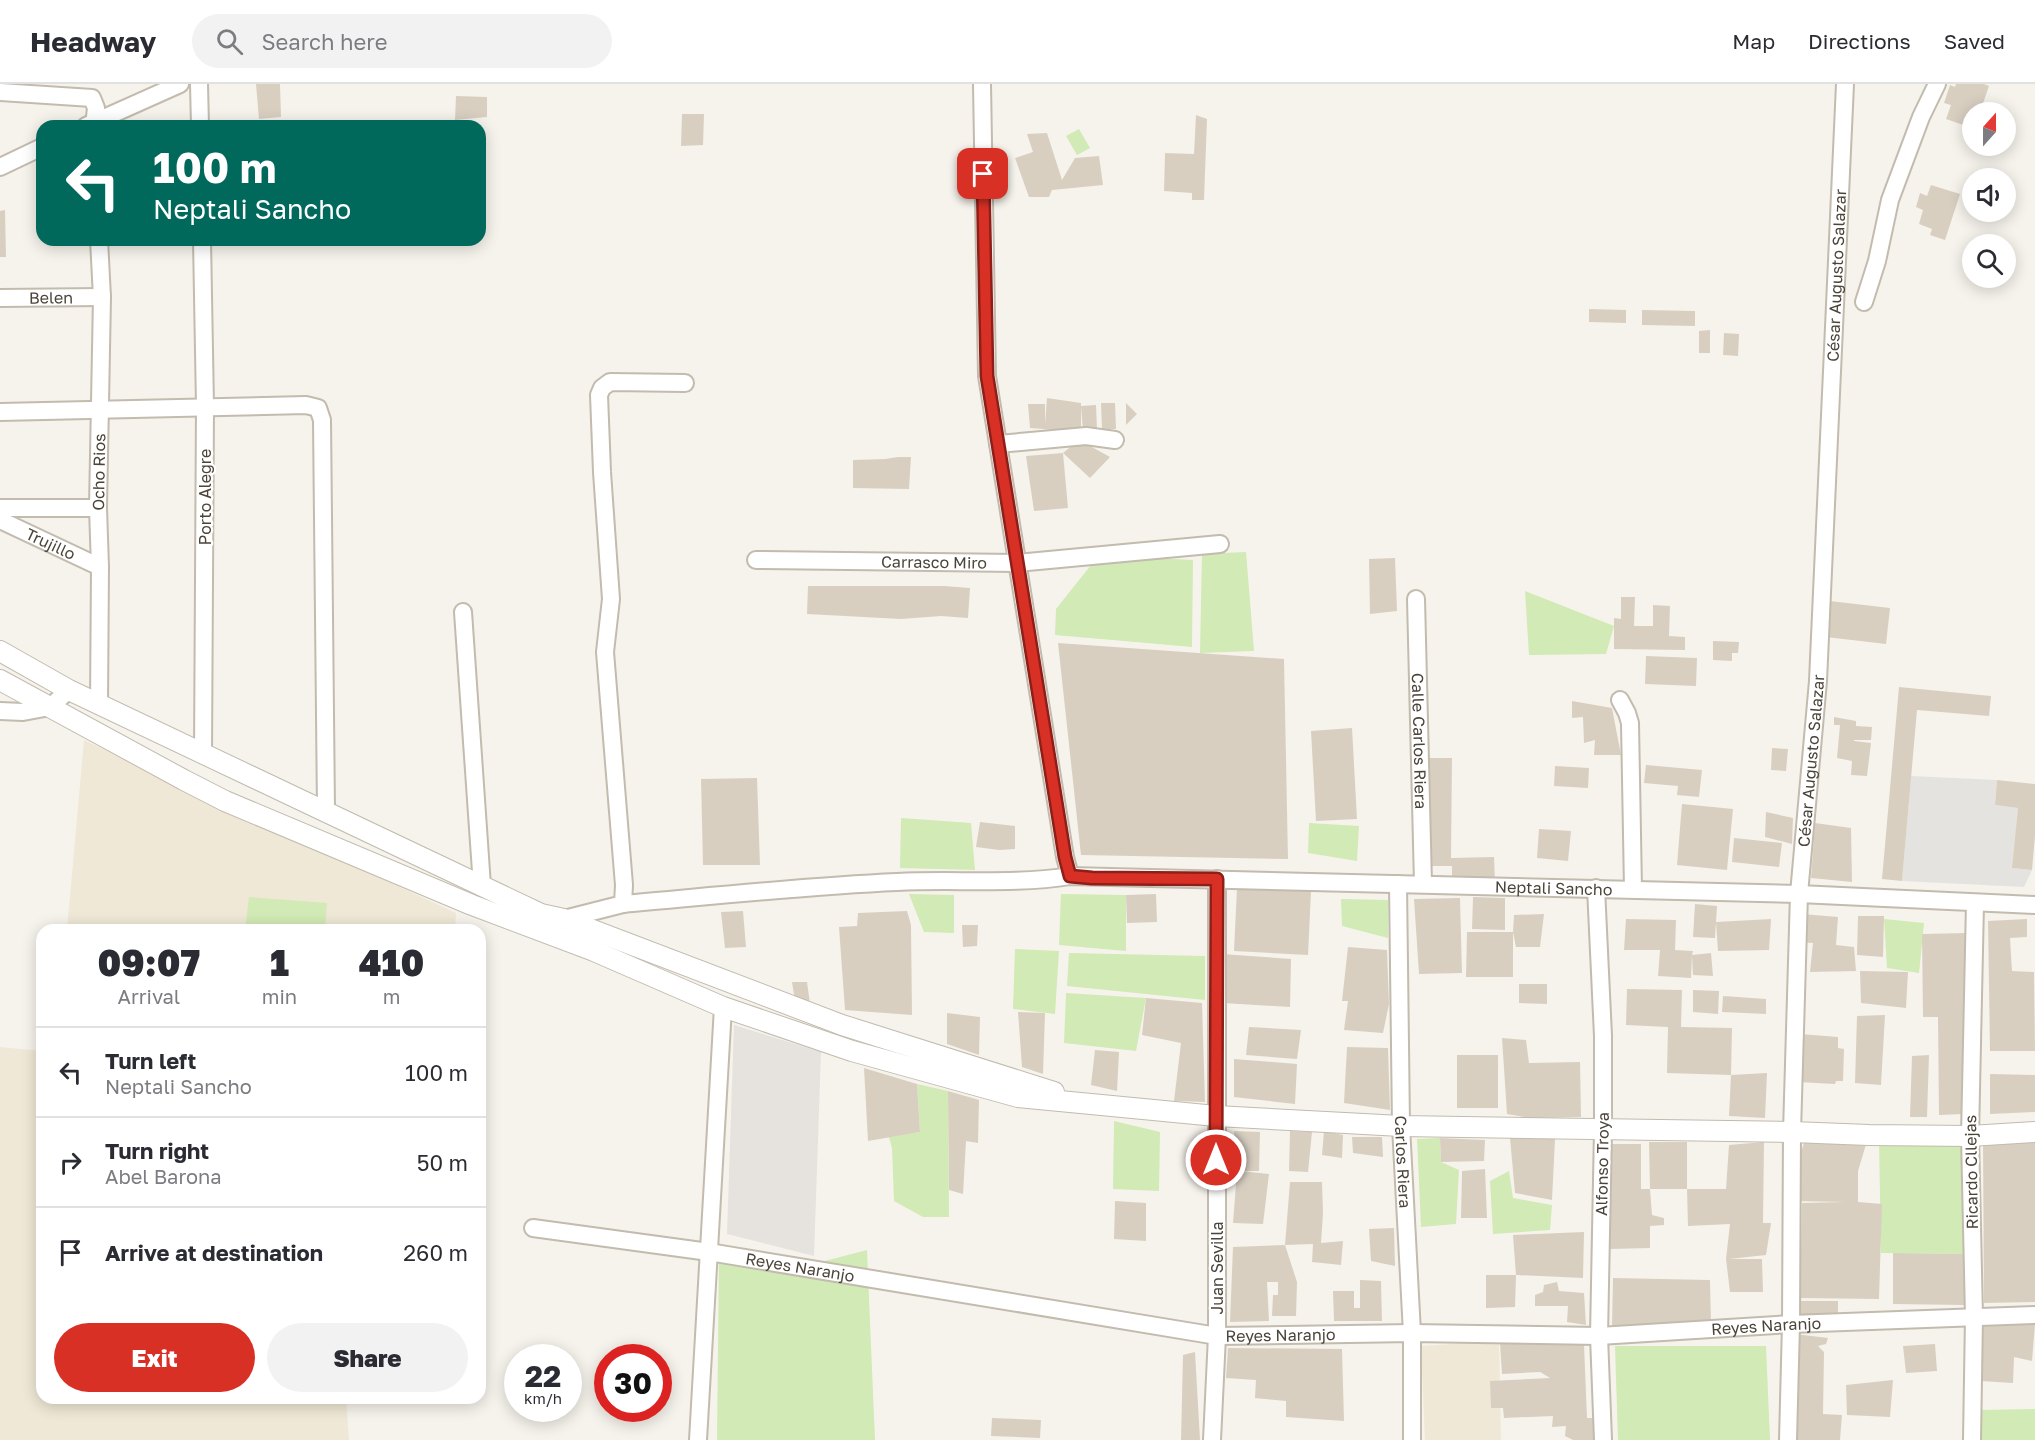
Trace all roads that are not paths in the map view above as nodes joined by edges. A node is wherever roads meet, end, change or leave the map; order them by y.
1 (180, 84) edge
2 (199, 84) edge
3 (982, 84) edge
4 (1845, 84) edge
5 (1937, 84) edge
6 (0, 92) edge
7 (92, 120) edge
8 (102, 120) edge
9 (200, 120) edge
10 (36, 150) edge
11 (0, 167) edge
12 (99, 246) edge
13 (202, 246) edge
14 (102, 297) junction
15 (0, 298) edge
16 (1864, 302) dead end
17 (686, 383) dead end
18 (205, 406) junction
19 (99, 411) junction
20 (0, 412) edge
21 (1115, 440) dead end
22 (998, 444) junction
23 (0, 508) edge
24 (98, 508) junction
25 (0, 520) edge
26 (1220, 544) dead end
27 (756, 560) dead end
28 (1017, 563) junction
29 (100, 567) junction
30 (1416, 599) dead end
31 (463, 612) dead end
32 (0, 651) edge
33 (0, 680) edge
34 (69, 690) junction
35 (1620, 700) dead end
36 (99, 705) junction
37 (50, 707) junction
38 (0, 711) edge
39 (203, 754) junction
40 (326, 811) junction
41 (1070, 876) junction
42 (1217, 879) junction
43 (1398, 884) junction
44 (1423, 884) junction
45 (482, 886) junction
46 (1596, 888) junction
47 (1633, 889) junction
48 (1799, 894) junction
49 (1975, 903) junction
50 (623, 904) junction
51 (2035, 905) edge
52 (564, 919) junction
53 (723, 1007) junction
54 (1085, 1102) junction
55 (1216, 1116) junction
56 (1401, 1126) junction
57 (1603, 1129) junction
58 (1792, 1132) junction
59 (2035, 1132) edge
60 (1970, 1136) junction
61 (533, 1228) dead end
62 (709, 1252) junction
63 (2035, 1315) edge
64 (1974, 1317) junction
65 (1791, 1324) junction
66 (1412, 1332) junction
67 (1217, 1335) junction
68 (1599, 1336) junction
69 (698, 1440) edge
70 (1212, 1440) edge
71 (1412, 1440) edge
72 (1603, 1440) edge
73 (1788, 1440) edge
74 (1972, 1440) edge

1 - 8 street
2 - 9 street
3 - 22 street
4 - 48 street, César Augusto Salazar
5 - 16 street
6 - 7 street
10 - 11 street
12 - 14 street, Ocho Rios
13 - 18 street, Porto Alegre
14 - 15 street, Belen
14 - 19 street, Ocho Rios
17 - 50 street
18 - 19 street
18 - 39 street, Porto Alegre
18 - 40 street
19 - 20 street
19 - 24 street, Ocho Rios
21 - 22 street
22 - 28 street
23 - 24 street
24 - 29 street, Ocho Rios
25 - 29 street, Trujillo
26 - 28 street, Carrasco Miro
27 - 28 street, Carrasco Miro
28 - 41 street
29 - 36 street, Ocho Rios
30 - 44 street, Calle Carlos Riera
31 - 45 street
32 - 34 street
33 - 37 street
34 - 36 street
34 - 37 street
35 - 47 street
36 - 39 street
37 - 38 street
37 - 53 street
39 - 40 street
40 - 45 street
41 - 42 street, Neptali Sancho
41 - 50 street, Neptali Sancho
42 - 43 street, Neptali Sancho
42 - 55 street, Juan Sevilla
43 - 44 street, Neptali Sancho
43 - 56 street, Carlos Riera
44 - 46 street, Neptali Sancho
45 - 52 street
46 - 47 street, Neptali Sancho
46 - 57 street, Alfonso Troya
47 - 48 street, Neptali Sancho
48 - 49 street, Neptali Sancho
48 - 58 street, César Augusto Salazar
49 - 51 street, Neptali Sancho
49 - 60 street, Ricardo Cllejas
50 - 52 street, Neptali Sancho
52 - 54 street
53 - 54 street
53 - 62 street
54 - 55 street
55 - 56 street
55 - 67 street, Juan Sevilla
56 - 57 street
56 - 66 street, Carlos Riera
57 - 58 street
57 - 68 street, Alfonso Troya
58 - 60 street
58 - 65 street, César Augusto Salazar
59 - 60 street
60 - 64 street, Ricardo Cllejas
61 - 62 street, Reyes Naranjo
62 - 67 street, Reyes Naranjo
62 - 69 street
63 - 64 street, Reyes Naranjo
64 - 65 street, Reyes Naranjo
64 - 74 street, Ricardo Cllejas
65 - 68 street, Reyes Naranjo
65 - 73 street, César Augusto Salazar
66 - 67 street, Reyes Naranjo
66 - 68 street, Reyes Naranjo
66 - 71 street, Carlos Riera
67 - 70 street, Juan Sevilla
68 - 72 street, Alfonso Troya

